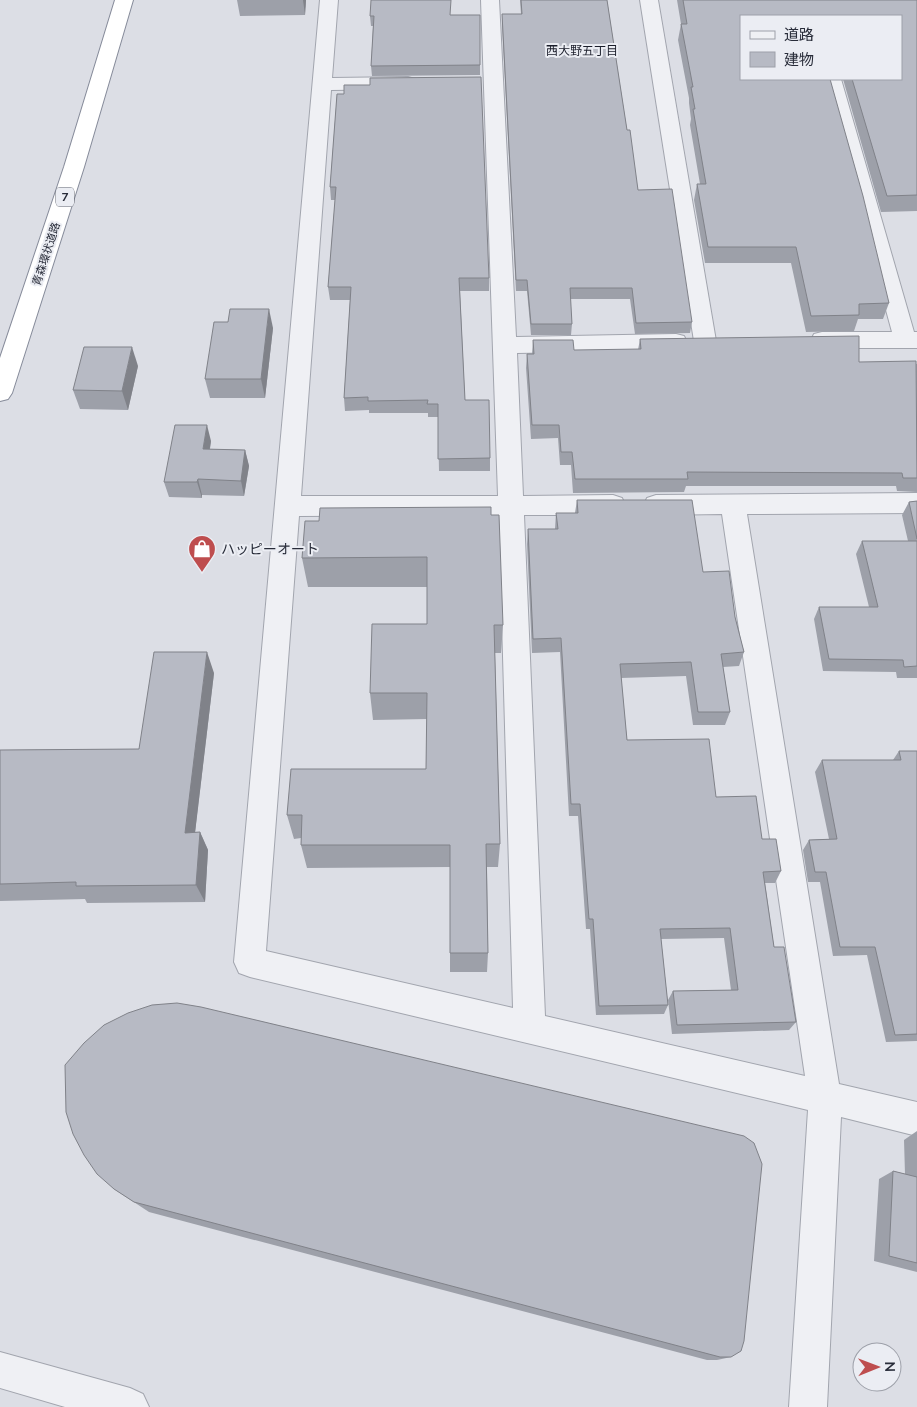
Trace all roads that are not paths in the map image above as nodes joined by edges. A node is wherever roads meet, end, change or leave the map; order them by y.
1 (124, 0) edge
2 (329, 0) edge
3 (490, 0) edge
4 (649, 0) edge
5 (832, 80) edge
6 (422, 83) edge
7 (324, 84) junction
8 (805, 340) edge
9 (911, 340) edge
10 (505, 345) junction
11 (0, 393) edge
12 (917, 503) edge
13 (733, 504) junction
14 (287, 506) junction
15 (510, 506) junction
16 (530, 1028) junction
17 (826, 1099) junction
18 (917, 1119) edge
19 (0, 1370) edge
20 (130, 1407) edge
21 (808, 1407) edge

1 - 11 highway, 青森環状道路 / 7
2 - 7 street
3 - 10 street
4 - 10 street
5 - 9 street
6 - 7 street
7 - 14 street
8 - 9 street
10 - 15 street
12 - 13 street
13 - 15 street
13 - 17 street
14 - 15 street
14 - 16 street
15 - 16 street
16 - 17 street
17 - 18 street
17 - 21 street
19 - 20 street

